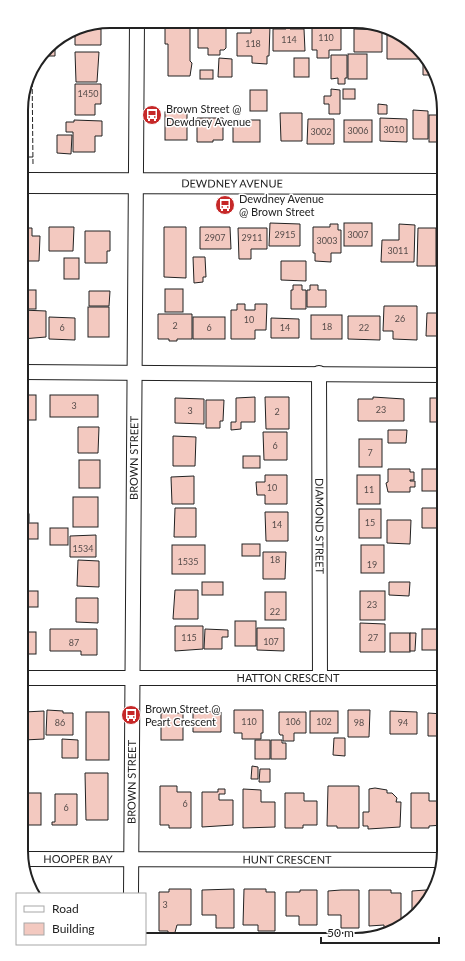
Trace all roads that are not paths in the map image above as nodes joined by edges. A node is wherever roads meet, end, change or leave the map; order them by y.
1 (137, 28) edge
2 (28, 183) edge
3 (136, 183) junction
4 (437, 184) edge
5 (28, 372) edge
6 (134, 373) junction
7 (319, 373) junction
8 (437, 375) edge
9 (28, 678) edge
10 (320, 678) junction
11 (437, 678) edge
12 (133, 679) junction
13 (29, 860) edge
14 (436, 860) edge
15 (132, 861) junction
16 (131, 893) edge

1 - 3 street, BROWN STREET
2 - 3 street, DEWDNEY AVENUE
3 - 4 street, DEWDNEY AVENUE
3 - 6 street, BROWN STREET
5 - 6 street
6 - 7 street
6 - 12 street, BROWN STREET
7 - 8 street
7 - 10 street, DIAMOND STREET
9 - 12 street, HATTON CRESCENT
10 - 11 street, HATTON CRESCENT
10 - 12 street, HATTON CRESCENT
12 - 15 street, BROWN STREET
13 - 15 street, HOOPER BAY
14 - 15 street, HUNT CRESCENT
15 - 16 street, BROWN STREET

